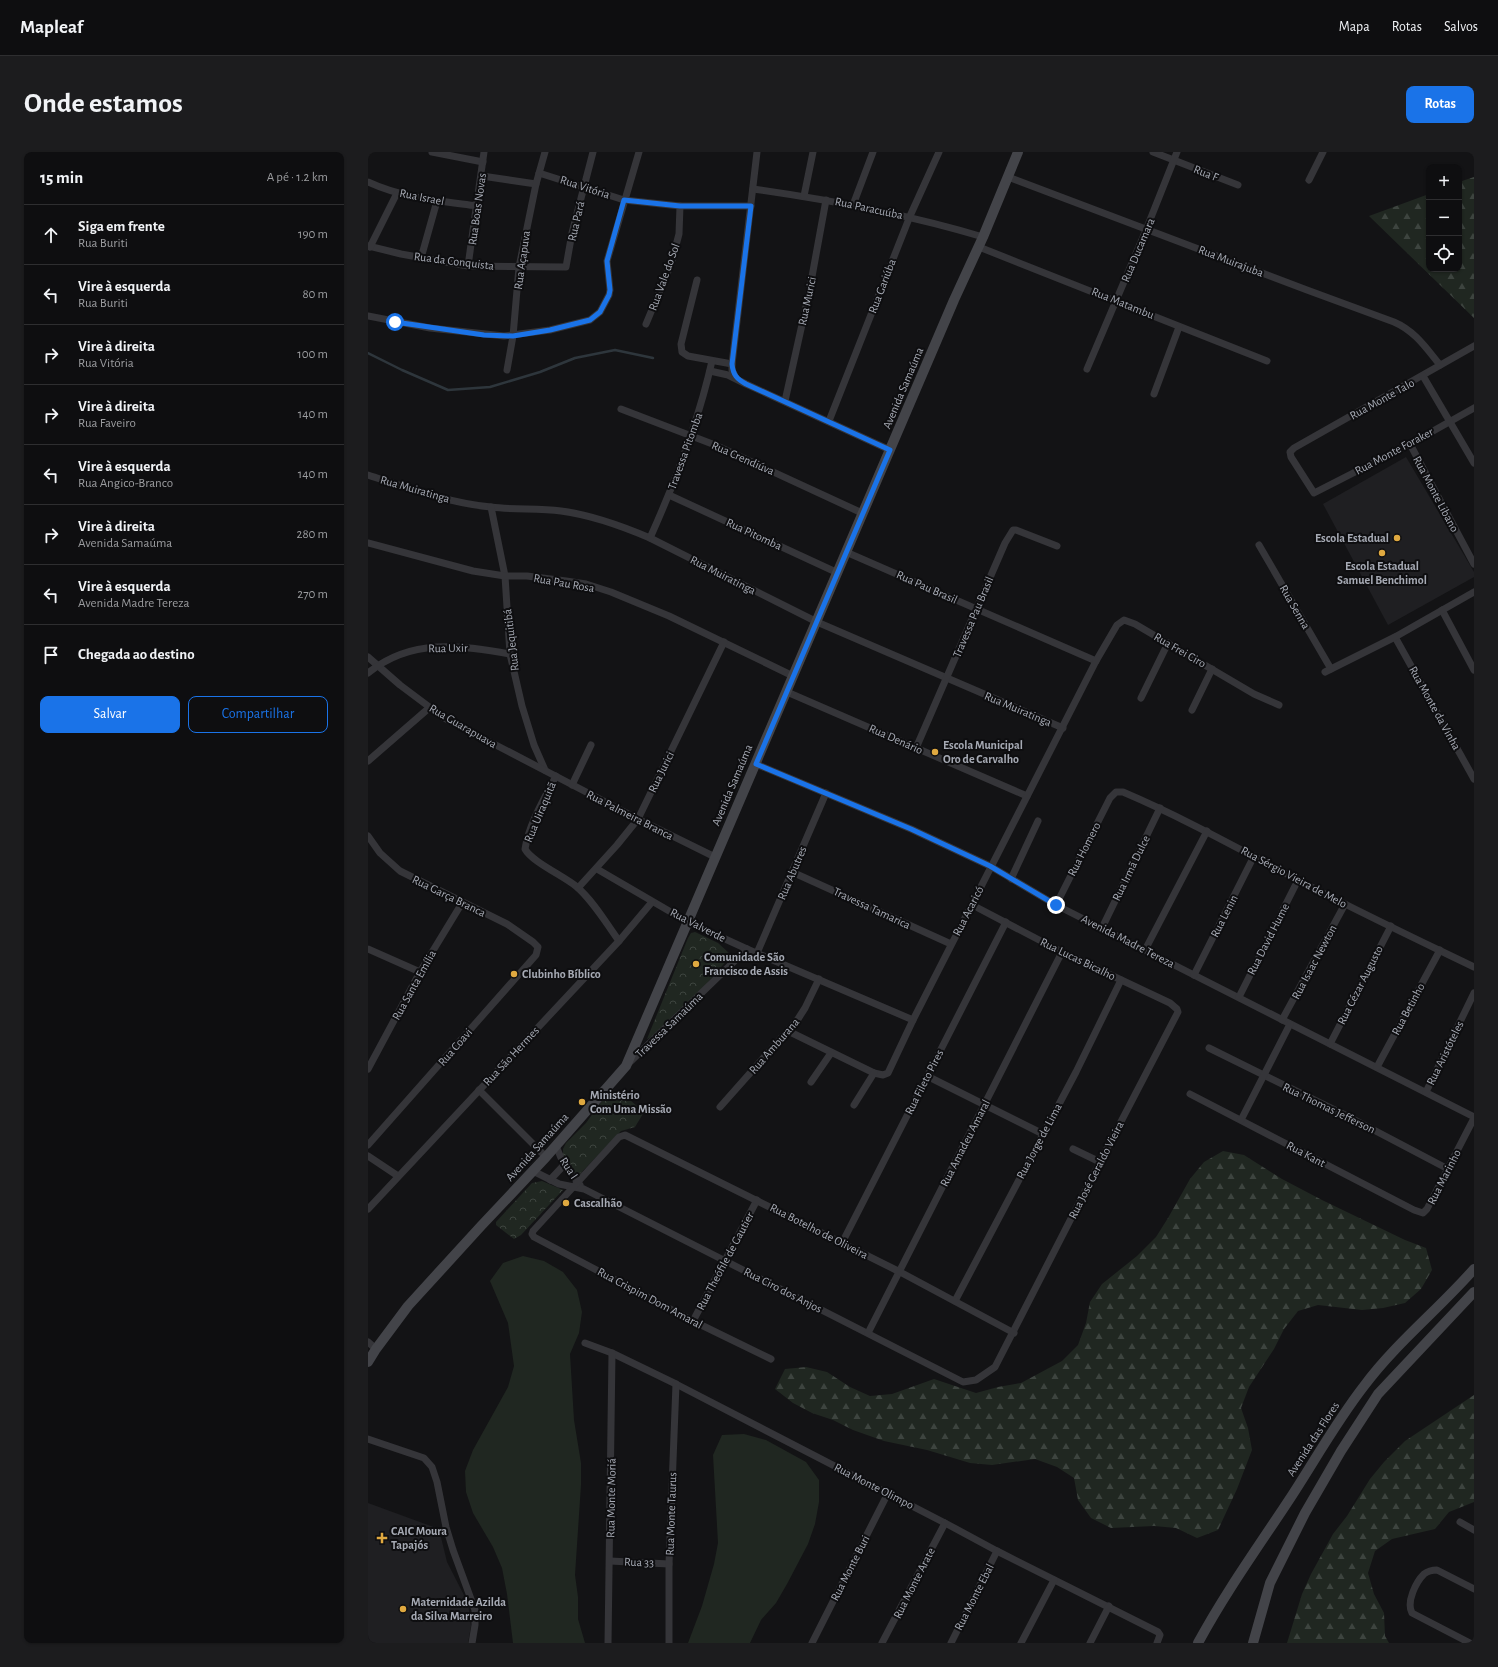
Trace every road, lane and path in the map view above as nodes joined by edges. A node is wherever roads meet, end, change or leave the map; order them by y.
1 (432, 152) edge
2 (484, 152) edge
3 (545, 152) edge
4 (593, 152) edge
5 (639, 152) edge
6 (757, 152) edge
7 (813, 152) edge
8 (873, 152) edge
9 (939, 152) edge
10 (1018, 152) edge
11 (1153, 152) edge
12 (1177, 152) edge
13 (1323, 152) edge
14 (1174, 160) junction
15 (483, 162) junction
16 (539, 173) junction
17 (482, 176) junction
18 (1008, 176) junction
19 (1309, 180) dead end
20 (368, 182) edge
21 (536, 184) junction
22 (1238, 185) dead end
23 (584, 187) junction
24 (753, 189) junction
25 (397, 193) junction
26 (804, 196) junction
27 (624, 200) junction
28 (826, 200) junction
29 (437, 201) junction
30 (853, 204) junction
31 (477, 206) junction
32 (680, 206) junction
33 (751, 206) junction
34 (910, 216) junction
35 (1146, 230) junction
36 (981, 242) junction
37 (369, 246) edge
38 (421, 258) junction
39 (468, 266) junction
40 (519, 267) junction
41 (566, 267) joint
42 (697, 280) dead end
43 (1117, 300) junction
44 (368, 316) edge
45 (646, 324) dead end
46 (1179, 327) junction
47 (513, 336) junction
48 (1474, 346) edge
49 (712, 361) junction
50 (1267, 361) dead end
51 (732, 364) junction
52 (1440, 365) junction
53 (1087, 369) dead end
54 (507, 370) dead end
55 (710, 372) junction
56 (1423, 376) junction
57 (736, 378) junction
58 (1154, 394) dead end
59 (785, 401) junction
60 (1474, 408) edge
61 (622, 409) dead end
62 (829, 421) junction
63 (1450, 421) junction
64 (691, 436) junction
65 (1410, 444) junction
66 (890, 450) junction
67 (1474, 463) edge
68 (368, 476) edge
69 (1314, 493) joint
70 (669, 495) junction
71 (491, 507) junction
72 (862, 513) junction
73 (650, 538) junction
74 (368, 543) edge
75 (1259, 545) dead end
76 (1057, 546) dead end
77 (846, 552) junction
78 (1474, 564) edge
79 (838, 572) junction
80 (504, 576) junction
81 (1474, 592) edge
82 (977, 609) junction
83 (1442, 610) junction
84 (817, 622) junction
85 (1396, 637) junction
86 (724, 642) junction
87 (1168, 643) junction
88 (510, 654) junction
89 (368, 657) edge
90 (1096, 661) junction
91 (377, 665) junction
92 (1212, 669) junction
93 (1474, 670) edge
94 (368, 673) edge
95 (793, 676) junction
96 (946, 678) junction
97 (787, 692) junction
98 (1141, 698) dead end
99 (1279, 706) dead end
100 (429, 708) junction
101 (1192, 710) dead end
102 (1063, 728) junction
103 (592, 745) dead end
104 (916, 748) junction
105 (368, 761) edge
106 (756, 764) junction
107 (545, 770) junction
108 (556, 776) junction
109 (1474, 779) edge
110 (572, 785) junction
111 (826, 793) junction
112 (1113, 793) joint
113 (1027, 796) junction
114 (1160, 808) junction
115 (638, 819) junction
116 (1038, 821) dead end
117 (1207, 831) junction
118 (368, 836) edge
119 (1254, 856) junction
120 (715, 857) junction
121 (990, 866) junction
122 (597, 869) junction
123 (792, 872) junction
124 (1011, 879) junction
125 (1298, 880) junction
126 (578, 888) junction
127 (652, 902) junction
128 (462, 903) junction
129 (1345, 904) junction
130 (1056, 905) junction
131 (978, 908) dead end
132 (688, 922) junction
133 (1006, 922) junction
134 (1390, 926) junction
135 (1102, 928) junction
136 (619, 941) junction
137 (951, 944) junction
138 (538, 947) joint
139 (368, 949) edge
140 (747, 949) junction
141 (1145, 950) junction
142 (1440, 950) junction
143 (1062, 952) junction
144 (757, 953) junction
145 (1474, 967) edge
146 (420, 972) junction
147 (1194, 975) junction
148 (819, 979) junction
149 (1121, 980) junction
150 (1474, 993) edge
151 (1238, 997) junction
152 (1177, 1008) joint
153 (913, 1020) junction
154 (1282, 1020) junction
155 (1290, 1024) junction
156 (788, 1032) junction
157 (1330, 1044) junction
158 (1209, 1048) dead end
159 (831, 1053) junction
160 (626, 1066) junction
161 (1377, 1067) junction
162 (368, 1069) edge
163 (874, 1073) junction
164 (927, 1076) junction
165 (1265, 1076) junction
166 (811, 1082) dead end
167 (479, 1090) junction
168 (1426, 1092) junction
169 (1190, 1094) dead end
170 (985, 1104) junction
171 (854, 1105) dead end
172 (720, 1107) dead end
173 (1474, 1117) edge
174 (1241, 1120) junction
175 (1043, 1134) junction
176 (368, 1145) edge
177 (556, 1146) junction
178 (1073, 1148) dead end
179 (368, 1156) edge
180 (546, 1157) junction
181 (1100, 1162) junction
182 (564, 1165) junction
183 (1448, 1169) junction
184 (533, 1171) junction
185 (398, 1176) junction
186 (550, 1180) junction
187 (576, 1185) junction
188 (584, 1189) joint
189 (757, 1200) junction
190 (368, 1208) edge
191 (1423, 1213) joint
192 (842, 1243) junction
193 (724, 1260) junction
194 (1474, 1269) edge
195 (900, 1272) junction
196 (1474, 1292) edge
197 (955, 1301) junction
198 (693, 1321) junction
199 (868, 1333) junction
200 (1014, 1333) junction
201 (368, 1342) edge
202 (585, 1343) dead end
203 (376, 1349) junction
204 (612, 1353) junction
205 (771, 1359) dead end
206 (368, 1362) edge
207 (676, 1384) junction
208 (368, 1439) edge
209 (888, 1493) junction
210 (945, 1522) junction
211 (1460, 1522) dead end
212 (1474, 1530) edge
213 (997, 1551) junction
214 (610, 1561) junction
215 (669, 1564) junction
216 (1054, 1580) junction
217 (1474, 1589) edge
218 (1109, 1606) junction
219 (472, 1643) edge
220 (608, 1643) edge
221 (669, 1643) edge
222 (812, 1643) edge
223 (882, 1643) edge
224 (951, 1643) edge
225 (1021, 1643) edge
226 (1090, 1643) edge
227 (1157, 1643) edge
228 (1198, 1643) edge
229 (1253, 1643) edge
230 (1470, 1643) edge

1 - 15 street
2 - 15 street, Rua Boas Novas
3 - 16 street, Rua Açapuva
4 - 23 street, Rua Pará
5 - 27 street
6 - 24 street
7 - 26 street
8 - 30 street
9 - 34 street, Rua Gariúba
10 - 18 street, Avenida Samaúma
11 - 14 street, Rua F
12 - 14 street, Rua Ducamara
13 - 19 street
14 - 22 street, Rua F
14 - 35 street, Rua Ducamara
15 - 17 street, Rua Boas Novas
16 - 21 street, Rua Açapuva
16 - 23 street, Rua Vitória
17 - 21 street
17 - 31 street, Rua Boas Novas
18 - 35 street, Rua Muirajuba
18 - 36 street, Avenida Samaúma
20 - 25 street, Rua Israel
21 - 40 street, Rua Açapuva
23 - 27 street, Rua Vitória
23 - 41 street, Rua Pará
24 - 26 street, Rua Paracuúba
24 - 33 street
25 - 29 street, Rua Israel
25 - 37 street
26 - 28 street, Rua Paracuúba
27 - 32 street, Rua Vitória
27 - 47 street
28 - 30 street, Rua Paracuúba
28 - 59 street, Rua Murici
29 - 31 street, Rua Israel
29 - 38 street
30 - 34 street, Rua Paracuúba
31 - 39 street, Rua Boas Novas
32 - 33 street, Rua Vitória
32 - 45 street, Rua Vale do Sol
33 - 51 street
34 - 36 street, Rua Paracuúba
34 - 62 street, Rua Gariúba
35 - 43 street, Rua Ducamara
35 - 52 street, Rua Muirajuba
36 - 43 street, Rua Matambu
36 - 66 street, Avenida Samaúma
37 - 38 street, Rua da Conquista
38 - 39 street, Rua da Conquista
39 - 40 street, Rua da Conquista
40 - 41 street, Rua da Conquista
40 - 47 street, Rua Açapuva
42 - 49 street
43 - 46 street, Rua Matambu
43 - 53 street, Rua Ducamara
44 - 47 street
46 - 50 street, Rua Matambu
46 - 58 street
47 - 54 street, Rua Açapuva
48 - 52 street, Rua Monte Talo
49 - 51 street
49 - 55 street, Travessa Pitomba
51 - 57 street
52 - 56 street, Rua Monte Talo
55 - 57 street
55 - 64 street, Travessa Pitomba
56 - 63 street
56 - 69 street, Rua Monte Talo
57 - 59 street
59 - 62 street
60 - 63 street, Rua Monte Foraker
61 - 64 street, Rua Crendiúva
62 - 66 street
63 - 65 street, Rua Monte Foraker
63 - 67 street
64 - 70 street, Travessa Pitomba
64 - 72 street, Rua Crendiúva
65 - 69 street, Rua Monte Foraker
65 - 78 street, Rua Monte Libano
66 - 72 street, Avenida Samaúma
68 - 71 street, Rua Muiratinga
70 - 73 street, Travessa Pitomba
70 - 79 street, Rua Pitomba
71 - 73 street, Rua Muiratinga
71 - 80 street, Rua Jequitibá
72 - 77 street, Avenida Samaúma
73 - 84 street, Rua Muiratinga
74 - 80 street, Rua Pau Rosa
75 - 85 street, Rua Senna
76 - 82 street, Travessa Pau Brasil
77 - 79 street, Avenida Samaúma
77 - 82 street, Rua Pau Brasil
79 - 84 street, Avenida Samaúma
80 - 86 street, Rua Pau Rosa
80 - 88 street, Rua Jequitibá
81 - 83 street
82 - 90 street, Rua Pau Brasil
82 - 96 street, Travessa Pau Brasil
83 - 85 street
83 - 93 street
84 - 95 street, Avenida Samaúma
84 - 96 street, Rua Muiratinga
85 - 109 street, Rua Monte da Vinha
86 - 95 street, Rua Pau Rosa
86 - 115 street, Rua Jurici
87 - 90 street, Rua Frei Ciro
87 - 92 street, Rua Frei Ciro
87 - 98 street
88 - 91 street, Rua Uxir
88 - 107 street, Rua Jequitibá
89 - 91 street, Rua Guarapuava
90 - 102 street, Rua Acaricó
91 - 94 street, Rua Uxir
91 - 100 street, Rua Guarapuava
92 - 99 street, Rua Frei Ciro
92 - 101 street
95 - 97 street, Avenida Samaúma
96 - 102 street, Rua Muiratinga
96 - 104 street, Travessa Pau Brasil
97 - 104 street, Rua Denário
97 - 106 street, Avenida Samaúma
100 - 105 street
100 - 107 street, Rua Guarapuava
102 - 113 street, Rua Acaricó
103 - 110 street
104 - 113 street, Rua Denário
106 - 111 street, Avenida Madre Tereza
106 - 120 street, Avenida Samaúma
107 - 108 street, Rua Palmeira Branca
108 - 110 street, Rua Palmeira Branca
108 - 126 street, Rua Uiraquitã
110 - 115 street, Rua Palmeira Branca
111 - 121 street, Avenida Madre Tereza
111 - 123 street, Rua Abutres
112 - 114 street, Rua Sérgio Vieira de Melo
112 - 130 street, Rua Homero
113 - 121 street, Rua Acaricó
114 - 117 street, Rua Sérgio Vieira de Melo
114 - 135 street, Rua Irmã Dulce
115 - 120 street, Rua Palmeira Branca
115 - 122 street, Rua Jurici
116 - 124 street
117 - 119 street, Rua Sérgio Vieira de Melo
117 - 141 street
118 - 128 street, Rua Garça Branca
119 - 125 street, Rua Sérgio Vieira de Melo
119 - 147 street, Rua Lenin
120 - 132 street, Avenida Samaúma
121 - 124 street, Avenida Madre Tereza
121 - 137 street, Rua Acaricó
122 - 126 street, Rua Jurici
122 - 127 street, Rua Valverde
123 - 137 street, Travessa Tamarica
123 - 144 street, Rua Abutres
124 - 130 street, Avenida Madre Tereza
125 - 129 street, Rua Sérgio Vieira de Melo
125 - 151 street, Rua David Hume
126 - 136 street
127 - 132 street, Rua Valverde
127 - 136 street, Rua São Hermes
128 - 138 street, Rua Garça Branca
128 - 146 street, Rua Santa Emília
129 - 134 street, Rua Sérgio Vieira de Melo
129 - 154 street, Rua Isaac Newton
130 - 135 street, Avenida Madre Tereza
131 - 133 street, Rua Lucas Bicalho
132 - 140 street, Rua Valverde
132 - 160 street, Avenida Samaúma
133 - 143 street, Rua Lucas Bicalho
133 - 164 street, Rua Fileto Pires
134 - 142 street, Rua Sérgio Vieira de Melo
134 - 157 street, Rua Cézar Augusto
135 - 141 street, Avenida Madre Tereza
136 - 167 street, Rua São Hermes
137 - 153 street, Rua Acaricó
138 - 176 street, Rua Coavi
139 - 146 street
140 - 144 street, Rua Valverde
140 - 160 street, Travessa Samaúma
141 - 147 street, Avenida Madre Tereza
142 - 145 street, Rua Sérgio Vieira de Melo
142 - 161 street, Rua Betinho
143 - 149 street, Rua Lucas Bicalho
143 - 170 street, Rua Amadeu Amaral
144 - 148 street, Rua Valverde
146 - 162 street, Rua Santa Emília
147 - 151 street, Avenida Madre Tereza
148 - 153 street, Rua Valverde
148 - 156 street, Rua Amburana
149 - 152 street, Rua Lucas Bicalho
149 - 175 street, Rua Jorge de Lima
150 - 168 street, Rua Aristóteles
151 - 154 street, Avenida Madre Tereza
152 - 181 street, Rua José Geraldo Vieira
153 - 163 street, Rua Acaricó
154 - 155 street, Avenida Madre Tereza
155 - 157 street, Avenida Madre Tereza
155 - 165 street
156 - 159 street
156 - 172 street, Rua Amburana
157 - 161 street, Avenida Madre Tereza
158 - 165 street, Rua Thomas Jefferson
159 - 163 street
159 - 166 street
160 - 177 street, Avenida Samaúma
161 - 168 street, Avenida Madre Tereza
163 - 171 street
164 - 170 street
164 - 192 street, Rua Fileto Pires
165 - 174 street
165 - 183 street, Rua Thomas Jefferson
167 - 180 street
167 - 185 street, Rua São Hermes
168 - 173 street, Avenida Madre Tereza
169 - 174 street, Rua Kant
170 - 175 street
170 - 195 street, Rua Amadeu Amaral
173 - 183 street, Rua Marinho
174 - 191 street, Rua Kant
175 - 197 street, Rua Jorge de Lima
177 - 180 street, Avenida Samaúma
177 - 182 street, Rua I
178 - 181 street
179 - 185 street
180 - 184 street, Avenida Samaúma
181 - 200 street, Rua José Geraldo Vieira
182 - 186 street
182 - 187 street, Rua I
183 - 191 street, Rua Marinho
184 - 186 street
184 - 203 street, Avenida Samaúma
185 - 190 street, Rua São Hermes
186 - 187 street
187 - 188 street, Rua I
187 - 189 street, Rua Botelho de Oliveira
187 - 198 street, Rua Crispim Dom Amaral
188 - 193 street, Rua Ciro dos Anjos
189 - 192 street, Rua Botelho de Oliveira
189 - 193 street, Rua Theófile de Gautier
192 - 195 street, Rua Botelho de Oliveira
193 - 198 street, Rua Theófile de Gautier
193 - 199 street, Rua Ciro dos Anjos
194 - 228 street, Avenida das Flores
195 - 197 street, Rua Botelho de Oliveira
195 - 199 street, Rua Amadeu Amaral
196 - 229 street
197 - 200 street, Rua Botelho de Oliveira
198 - 205 street, Rua Crispim Dom Amaral
199 - 200 street, Rua Ciro dos Anjos
201 - 203 street
202 - 204 street, Rua Monte Olimpo
203 - 206 street, Avenida Samaúma
204 - 207 street, Rua Monte Olimpo
204 - 214 street, Rua Monte Moriá
207 - 209 street, Rua Monte Olimpo
207 - 215 street, Rua Monte Taurus
208 - 219 street
209 - 210 street, Rua Monte Olimpo
209 - 222 street, Rua Monte Buri
210 - 213 street, Rua Monte Olimpo
210 - 223 street, Rua Monte Arate
211 - 212 street
213 - 216 street, Rua Monte Olimpo
213 - 224 street, Rua Monte Ebal
214 - 215 street, Rua 33
214 - 220 street, Rua Monte Moriá
215 - 221 street, Rua Monte Taurus
216 - 218 street, Rua Monte Olimpo
216 - 225 street
217 - 230 street
218 - 226 street
218 - 227 street, Rua Monte Olimpo

